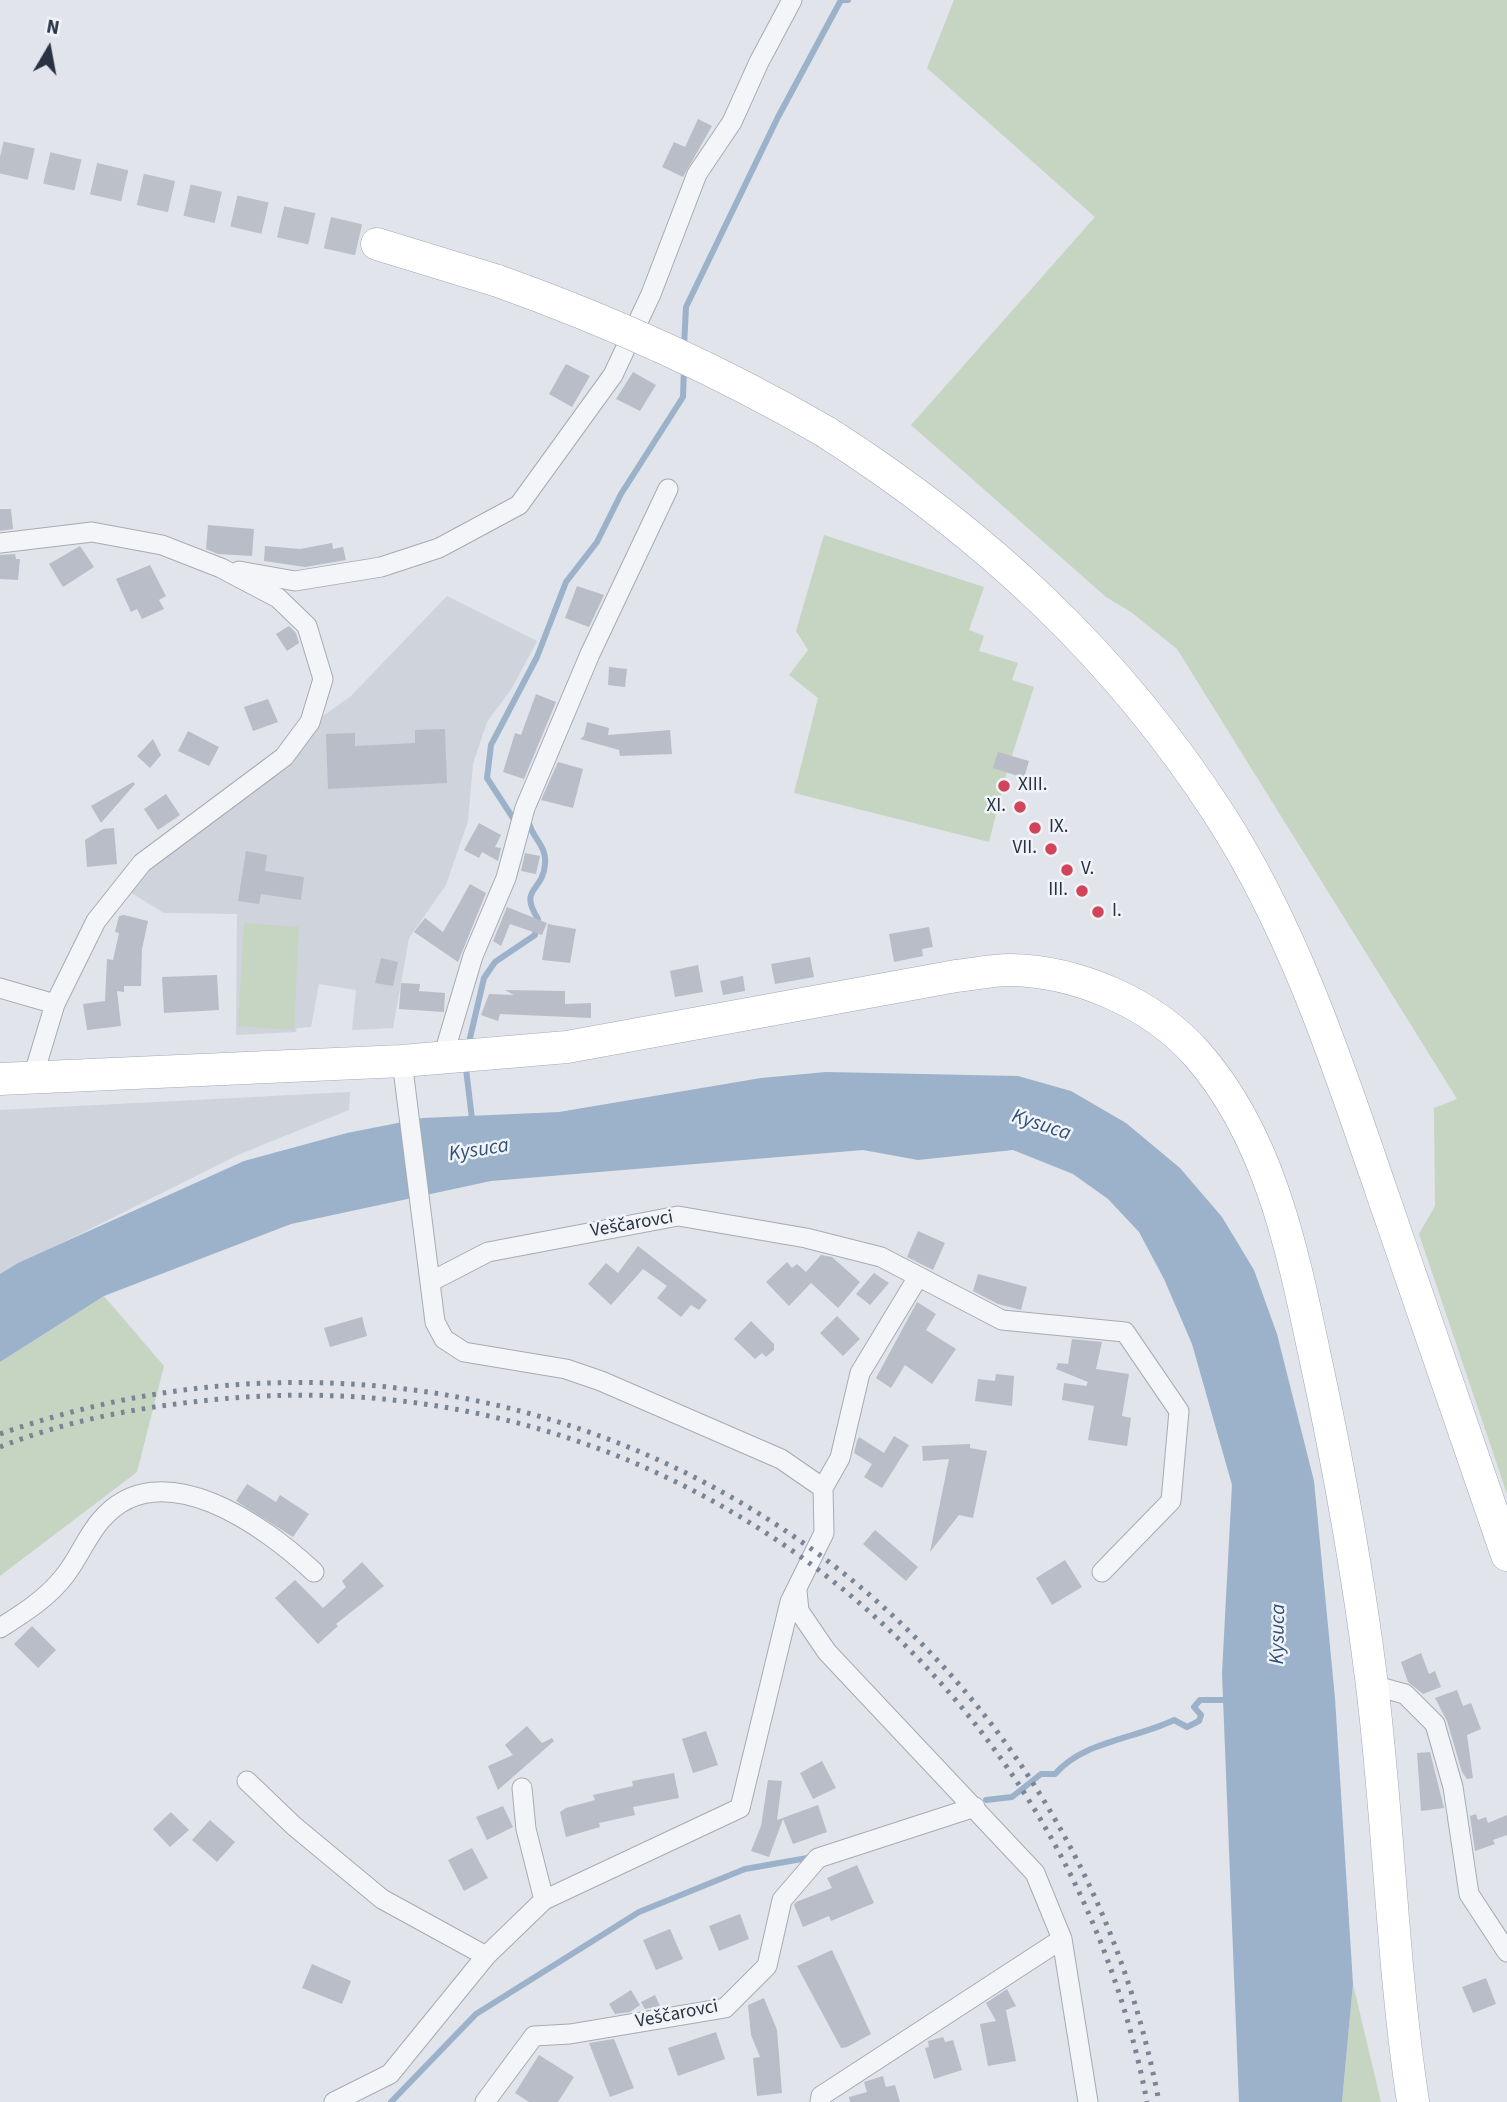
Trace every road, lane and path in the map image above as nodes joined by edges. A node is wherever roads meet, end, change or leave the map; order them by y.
1 (792, 0) edge
2 (377, 244) tunnel mouth
3 (668, 489) dead end
4 (0, 544) edge
5 (221, 568) junction
6 (0, 988) edge
7 (55, 1004) junction
8 (443, 1056) junction
9 (402, 1061) junction
10 (33, 1077) junction
11 (0, 1079) edge
12 (918, 1277) junction
13 (429, 1282) junction
14 (823, 1488) junction
15 (1505, 1550) edge
16 (314, 1572) dead end
17 (1102, 1572) dead end
18 (800, 1579) junction
19 (0, 1628) edge
20 (1372, 1685) junction
21 (247, 1781) dead end
22 (522, 1788) dead end
23 (975, 1807) junction
24 (544, 1900) junction
25 (1062, 1939) junction
26 (1507, 1952) edge
27 (486, 1956) junction
28 (334, 2102) edge
29 (485, 2102) edge
30 (820, 2102) edge
31 (1088, 2102) edge
32 (1413, 2102) edge

1 - 5 street
2 - 15 main road, bridge
3 - 8 street
4 - 5 street
5 - 7 street
6 - 7 street
7 - 10 street
8 - 9 main road
8 - 20 main road
9 - 10 main road
9 - 13 street
10 - 11 main road
12 - 13 street, Veščarovci
12 - 14 street
12 - 17 street, Veščarovci
13 - 14 street
14 - 18 street
16 - 19 street
18 - 23 street
18 - 24 street
20 - 26 street
20 - 32 main road
21 - 27 street
22 - 24 street
23 - 25 street
23 - 29 street, Veščarovci
24 - 27 street
25 - 30 street
25 - 31 street
27 - 28 street

